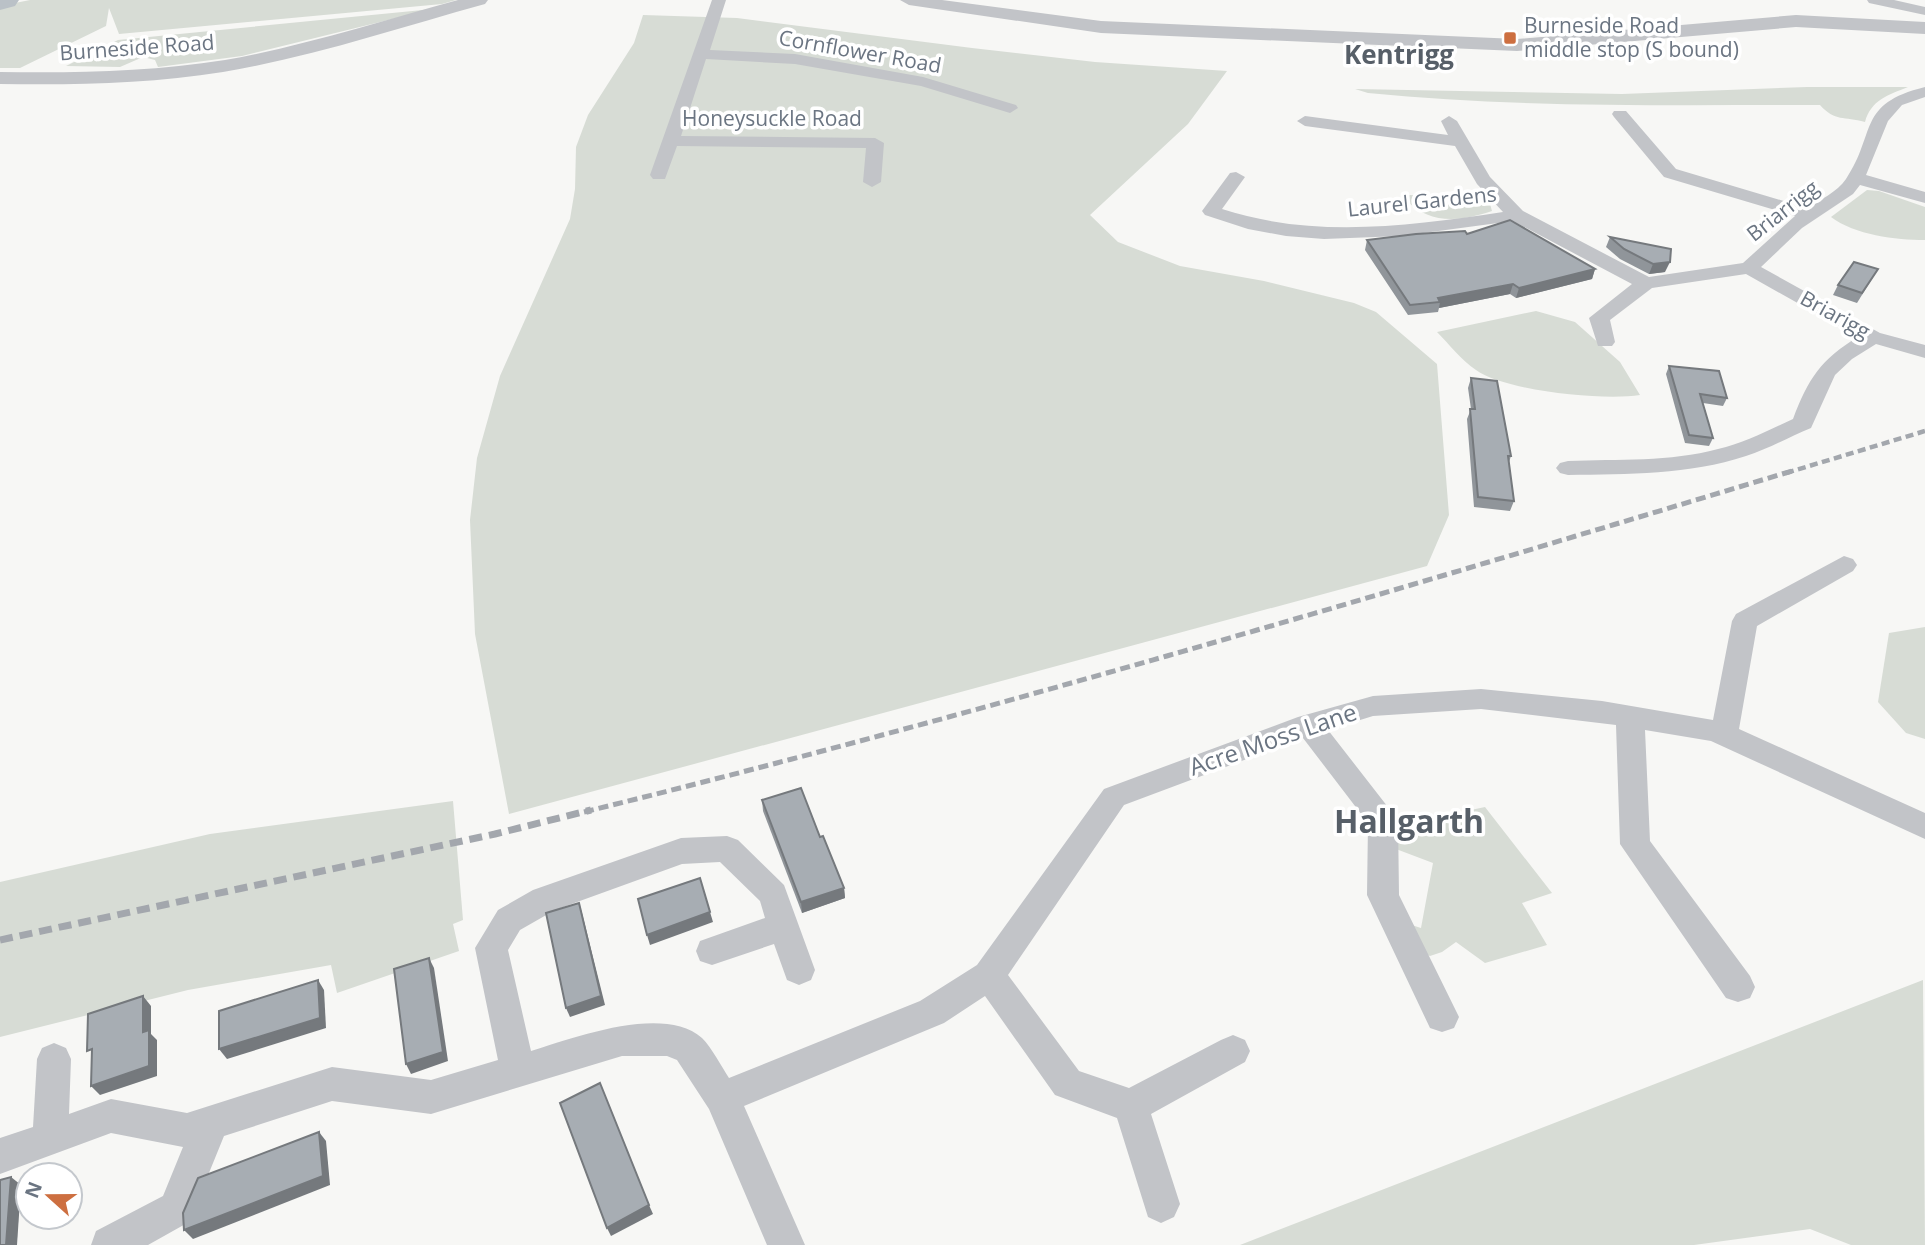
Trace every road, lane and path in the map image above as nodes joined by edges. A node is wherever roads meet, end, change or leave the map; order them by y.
1 (479, 0) edge
2 (719, 0) edge
3 (909, 0) edge
4 (1874, 0) edge
5 (1925, 11) edge
6 (1925, 28) edge
7 (700, 54) junction
8 (0, 78) edge
9 (1925, 92) edge
10 (1896, 102) junction
11 (1010, 108) dead end
12 (1925, 108) edge
13 (1620, 114) dead end
14 (1305, 121) dead end
15 (1449, 121) dead end
16 (670, 141) junction
17 (1459, 141) junction
18 (659, 175) dead end
19 (1236, 177) dead end
20 (1856, 178) junction
21 (872, 182) dead end
22 (1925, 198) edge
23 (1516, 215) junction
24 (1811, 215) junction
25 (1749, 268) junction
26 (1646, 283) junction
27 (1873, 337) junction
28 (1605, 342) dead end
29 (1925, 352) edge
30 (1569, 468) dead end
31 (1843, 565) dead end
32 (1630, 716) junction
33 (1308, 725) junction
34 (1724, 735) junction
35 (1925, 827) edge
36 (784, 926) junction
37 (712, 951) dead end
38 (799, 970) dead end
39 (989, 975) junction
40 (1738, 987) dead end
41 (1442, 1017) dead end
42 (1233, 1051) dead end
43 (54, 1059) dead end
44 (518, 1072) junction
45 (722, 1098) junction
46 (1131, 1105) junction
47 (211, 1122) junction
48 (50, 1138) junction
49 (0, 1156) edge
50 (1161, 1204) dead end
51 (110, 1245) edge
52 (786, 1245) edge

1 - 8 street, Burneside Road
2 - 7 street
3 - 6 street
4 - 5 street
7 - 11 street, Cornflower Road
7 - 16 street
9 - 10 street
10 - 12 street
10 - 20 street, Briarrigg
13 - 24 street
14 - 17 street
15 - 17 street, Laurel Gardens
16 - 18 street
16 - 21 street, Honeysuckle Road
17 - 23 street, Laurel Gardens
19 - 23 street, Laurel Gardens
20 - 22 street
20 - 24 street, Briarrigg
23 - 26 street, Laurel Gardens
24 - 25 street, Briarrigg
25 - 26 street, Briarrigg
25 - 27 street, Briarigg
26 - 28 street, Briarrigg
27 - 29 street, Briarigg
27 - 30 street
31 - 34 street
32 - 33 street, Acre Moss Lane
32 - 34 street, Acre Moss Lane
32 - 40 street
33 - 39 street, Acre Moss Lane
33 - 41 street
34 - 35 street, Acre Moss Lane
36 - 37 street
36 - 38 street
36 - 44 street
39 - 45 street, Acre Moss Lane
39 - 46 street
42 - 46 street
43 - 48 street
44 - 45 street
44 - 47 street
45 - 52 street
46 - 50 street
47 - 48 street
47 - 51 street
48 - 49 street

